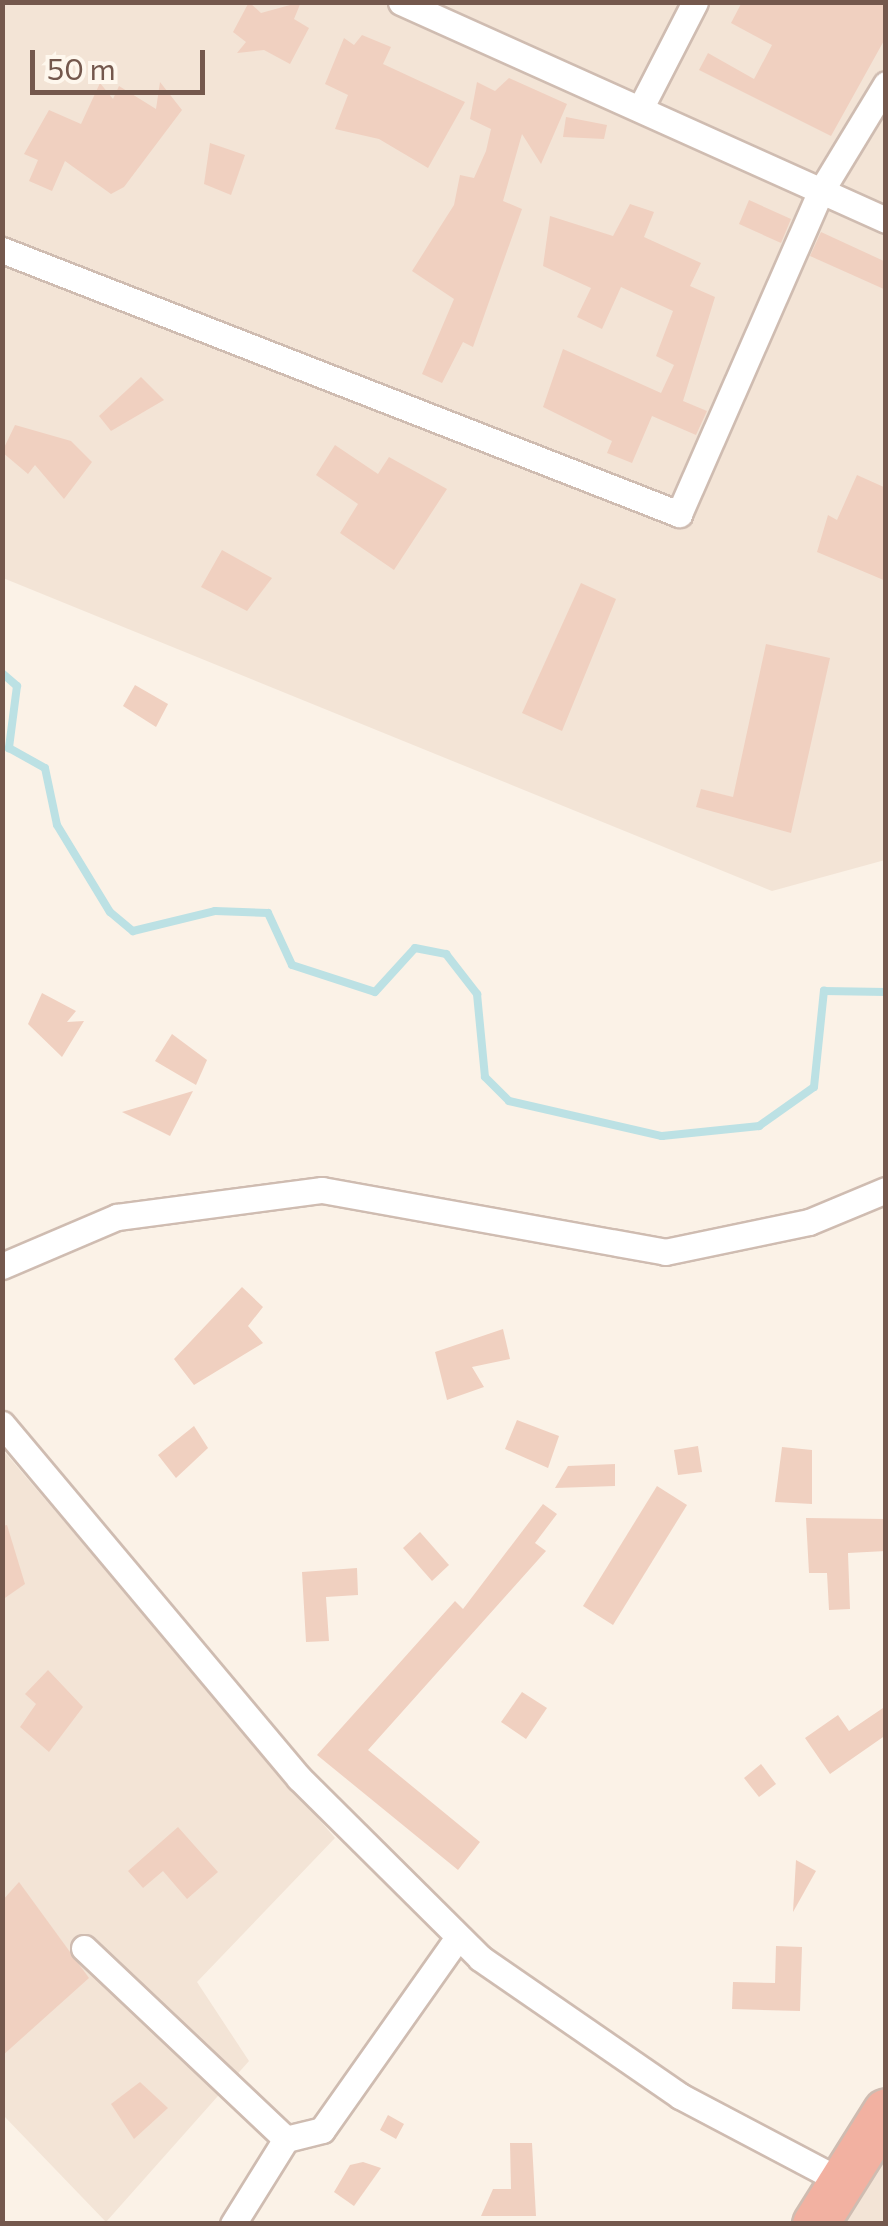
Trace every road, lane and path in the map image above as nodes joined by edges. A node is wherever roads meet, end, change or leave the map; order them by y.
1 (401, 2) edge
2 (695, 2) edge
3 (886, 84) edge
4 (640, 109) junction
5 (821, 191) junction
6 (886, 220) edge
7 (2, 250) edge
8 (886, 1190) edge
9 (2, 1266) edge
10 (2, 1424) edge
11 (458, 1936) junction
12 (84, 1948) dead end
13 (886, 2111) edge
14 (286, 2139) junction
15 (839, 2180) junction
16 (233, 2224) edge
17 (816, 2224) edge

1 - 4 street
2 - 4 street
3 - 5 street
4 - 5 street
5 - 6 street
5 - 7 street
8 - 9 street
10 - 11 street
11 - 14 street
11 - 15 street
12 - 14 street
13 - 15 highway
14 - 16 street
15 - 17 highway

